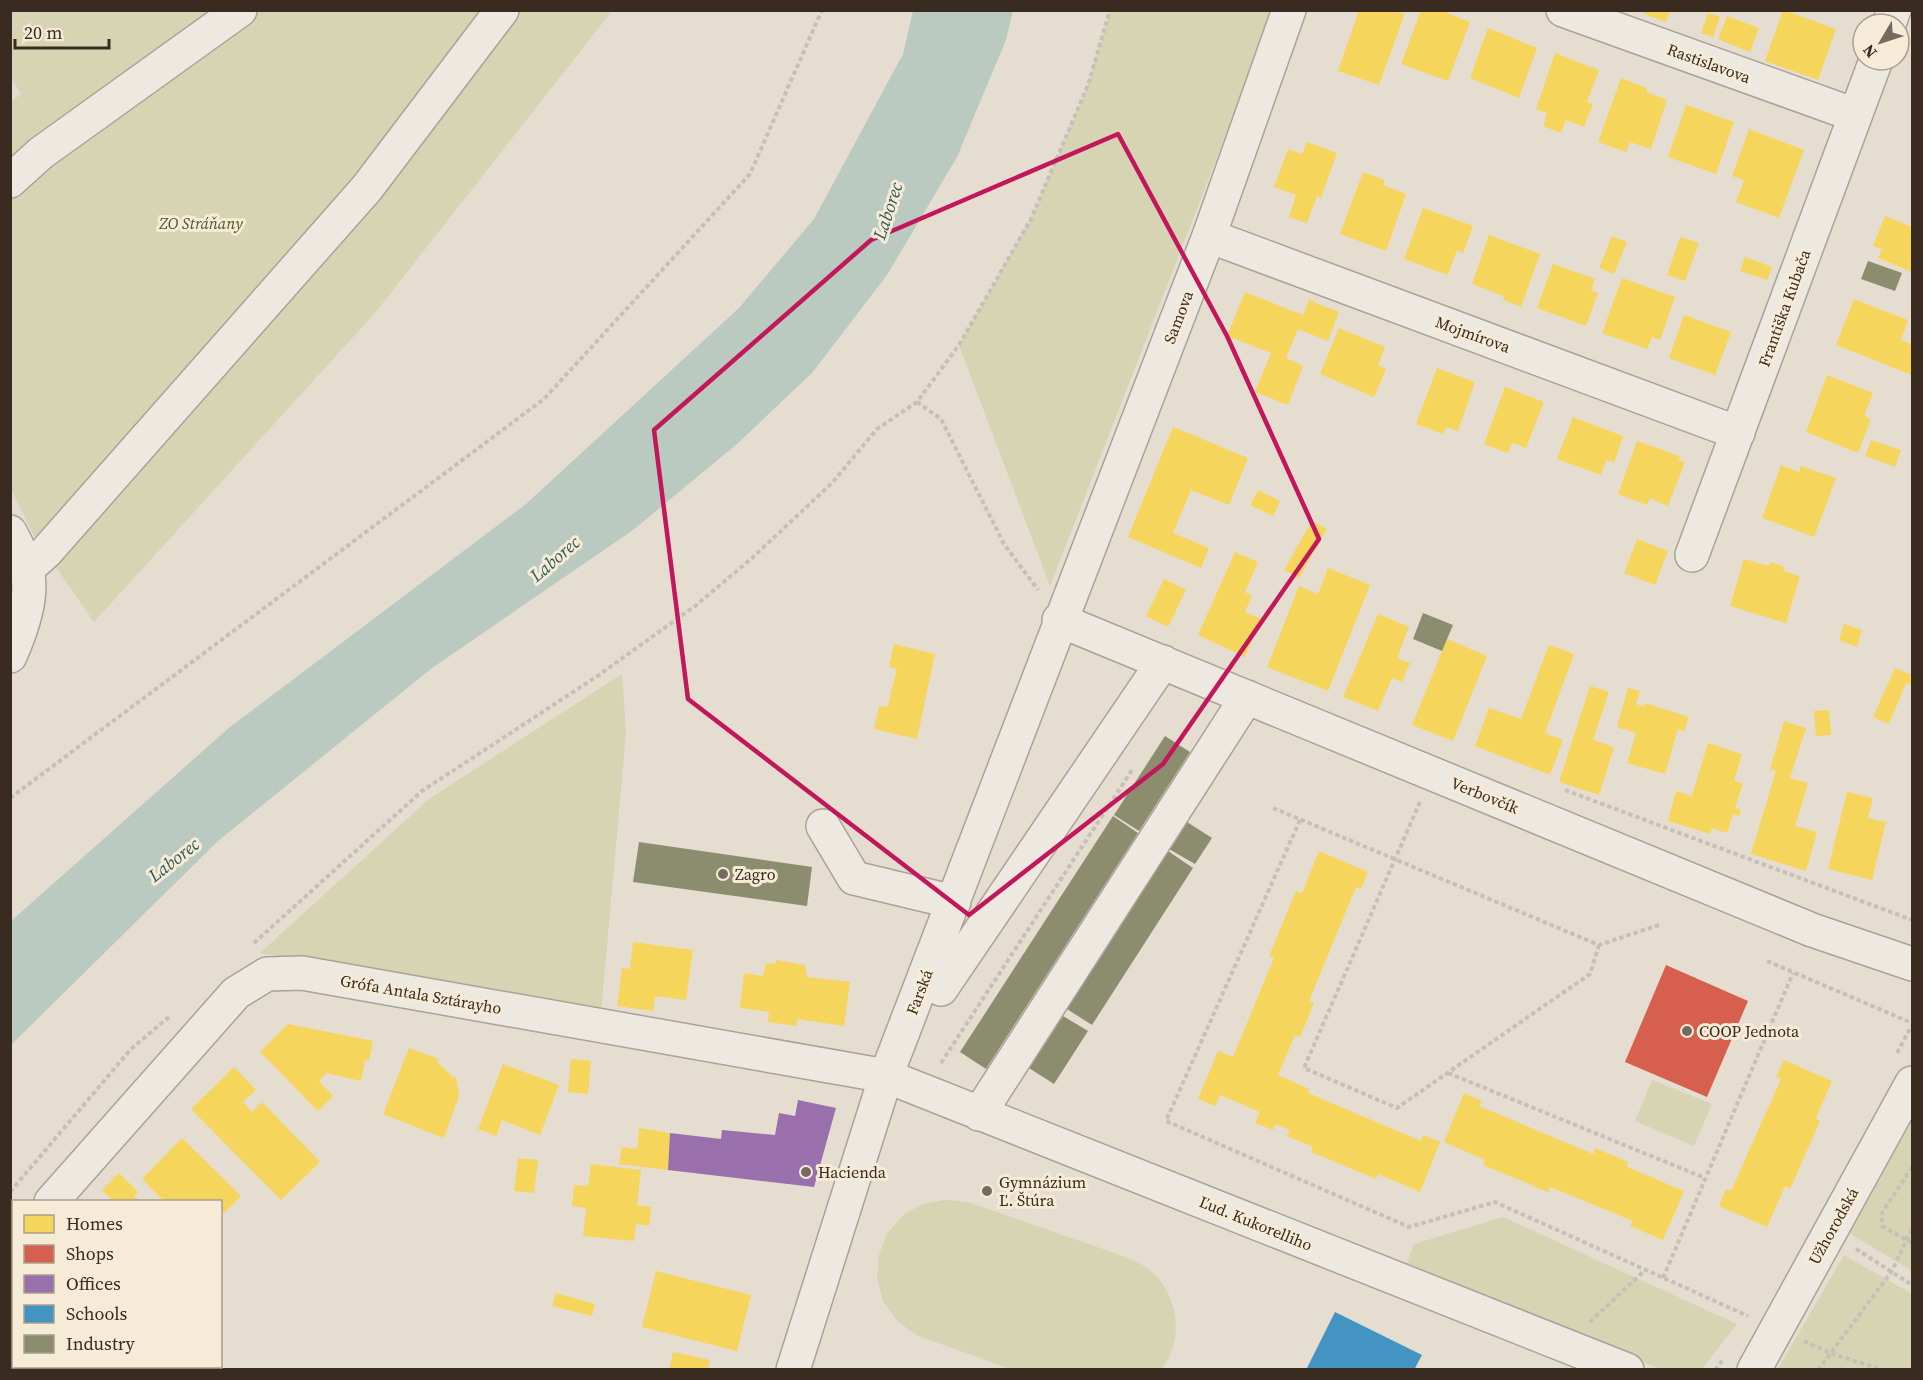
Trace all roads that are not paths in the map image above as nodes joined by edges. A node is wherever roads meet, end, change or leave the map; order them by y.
1 (240, 10) edge
2 (502, 10) edge
3 (1289, 10) edge
4 (1563, 10) edge
5 (1871, 72) edge
6 (1855, 115) junction
7 (10, 182) edge
8 (1209, 236) junction
9 (1738, 433) junction
10 (10, 532) edge
11 (1692, 555) dead end
12 (27, 569) junction
13 (1059, 620) junction
14 (10, 656) edge
15 (1163, 662) junction
16 (1247, 697) junction
17 (823, 826) dead end
18 (954, 902) junction
19 (1912, 964) edge
20 (941, 989) dead end
21 (886, 1076) junction
22 (1912, 1083) edge
23 (979, 1114) junction
24 (53, 1200) edge
25 (793, 1370) edge
26 (1627, 1370) edge
27 (1754, 1370) edge

1 - 7 street
2 - 12 street
3 - 8 street, Samova
4 - 6 street, Rastislavova
5 - 6 street, Františka Kubača
6 - 9 street, Františka Kubača
8 - 9 street, Mojmírova
8 - 13 street, Samova
9 - 11 street, Františka Kubača
10 - 12 street
12 - 14 street
13 - 15 street, Verbovčík
13 - 18 street, Farská
15 - 16 street, Verbovčík
15 - 20 street
16 - 19 street, Verbovčík
16 - 23 street
17 - 18 street
18 - 21 street, Farská
21 - 23 street, Ľud. Kukorelliho
21 - 24 street, Grófa Antala Sztárayho
21 - 25 street, Farská
22 - 27 street, Užhorodská
23 - 26 street, Ľud. Kukorelliho

